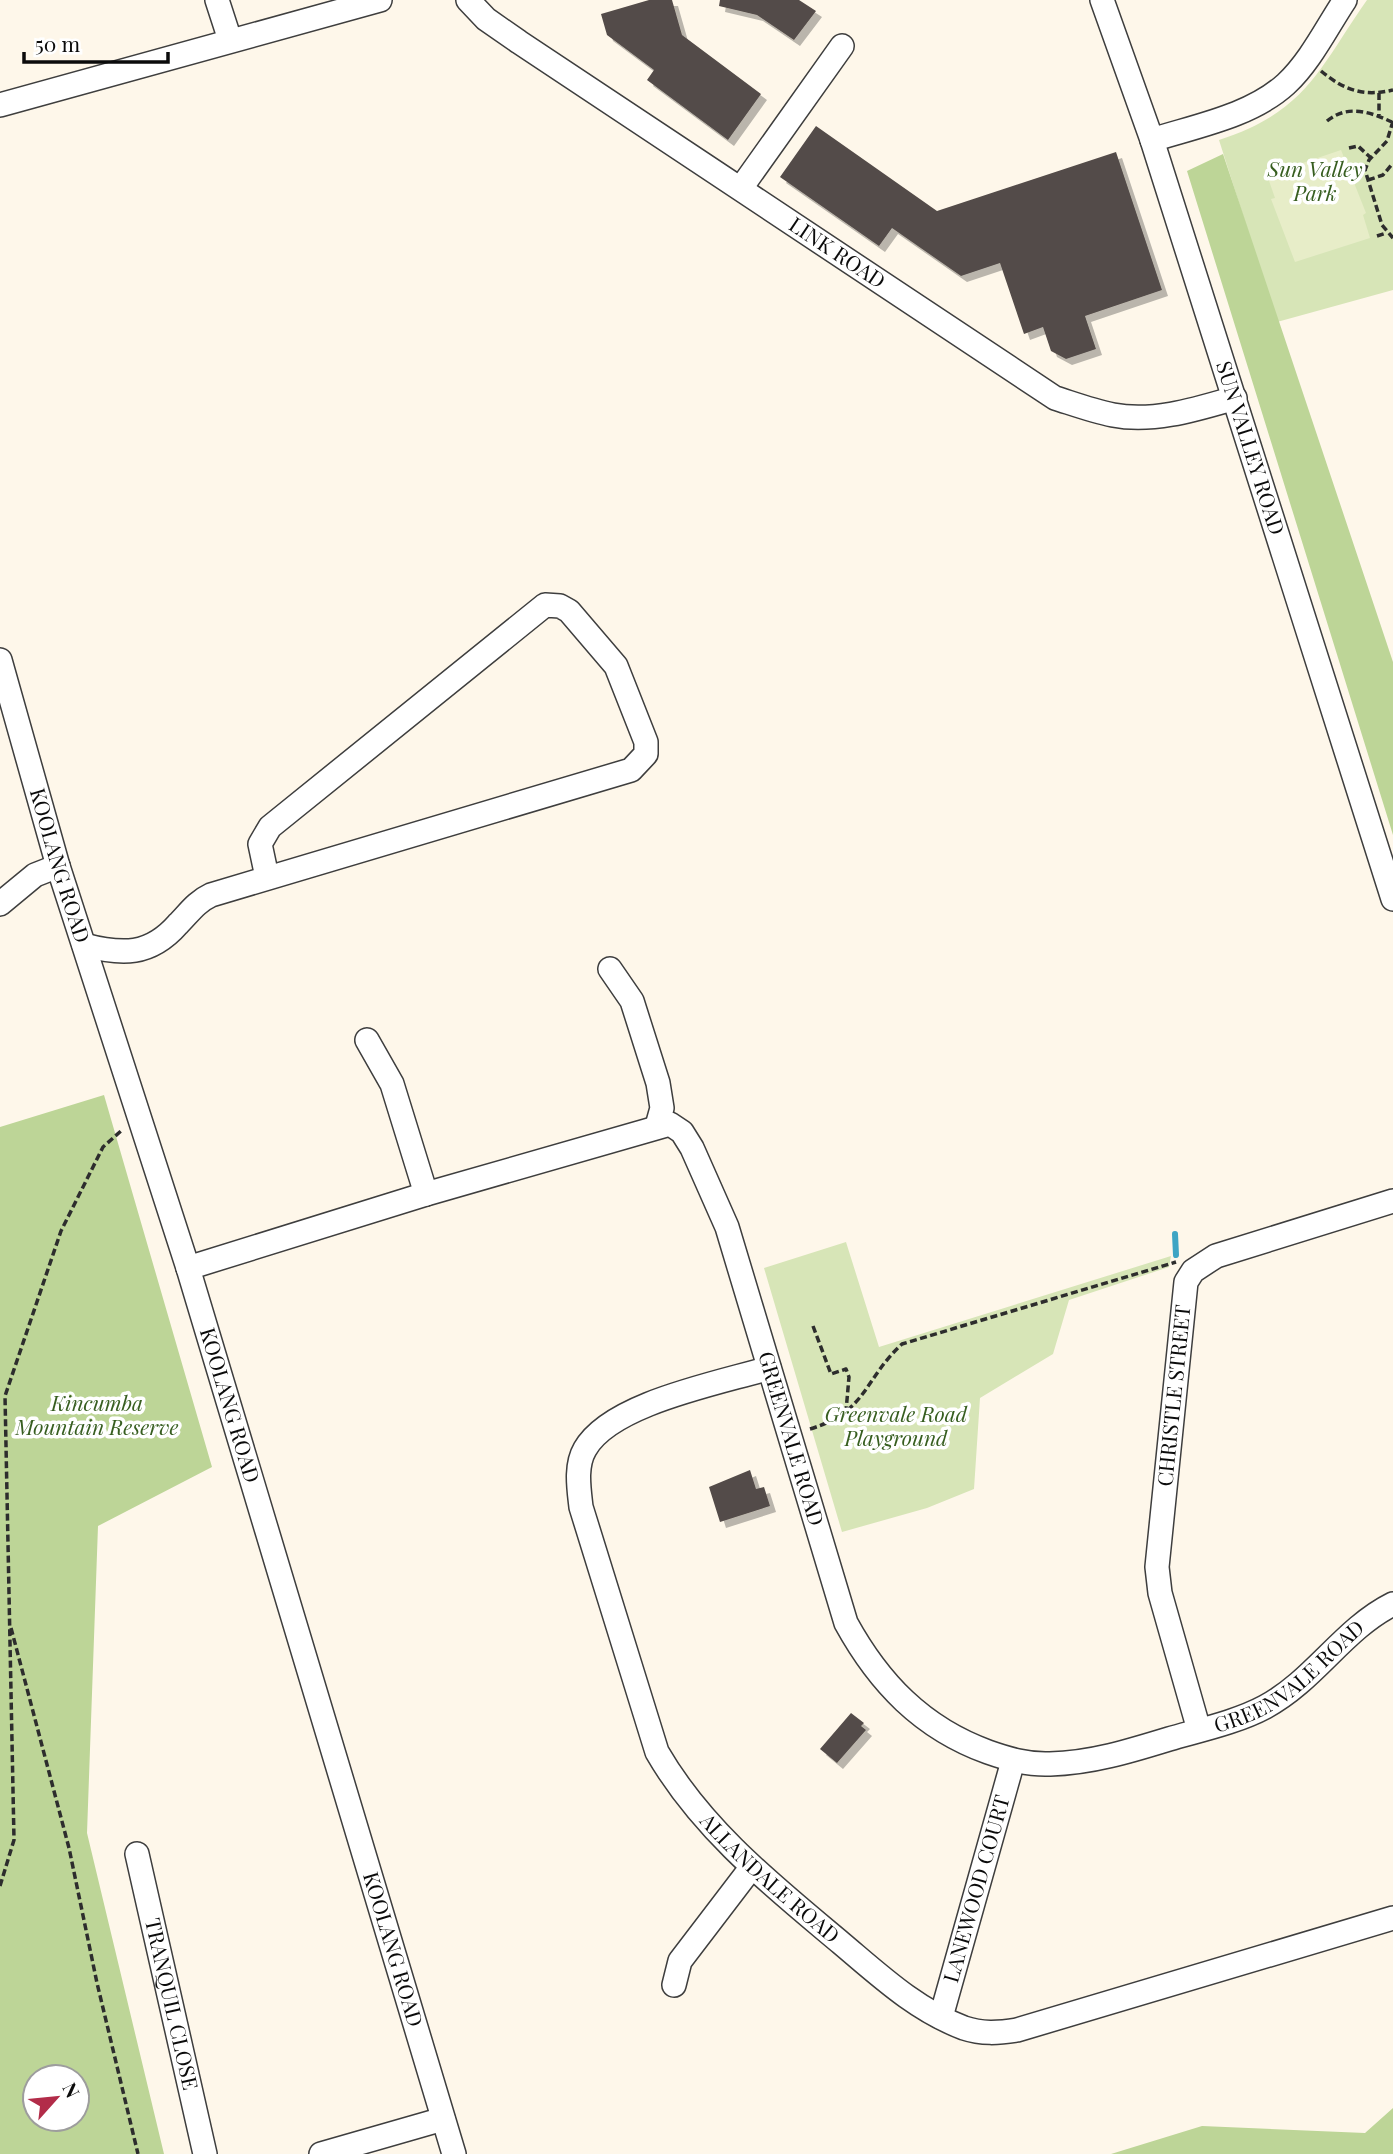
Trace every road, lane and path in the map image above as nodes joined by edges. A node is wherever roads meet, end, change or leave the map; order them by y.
1 (217, 0) edge
2 (380, 0) edge
3 (468, 0) edge
4 (1102, 0) edge
5 (1345, 0) edge
6 (230, 40) junction
7 (842, 46) dead end
8 (1306, 58) junction
9 (1393, 90) edge
10 (1379, 93) junction
11 (0, 105) edge
12 (1379, 117) junction
13 (1328, 121) dead end
14 (1392, 122) edge
15 (1152, 140) junction
16 (1349, 148) dead end
17 (1371, 158) junction
18 (1393, 163) edge
19 (1368, 180) junction
20 (741, 188) junction
21 (1386, 233) junction
22 (1377, 236) dead end
23 (1393, 238) edge
24 (1235, 398) junction
25 (0, 660) edge
26 (58, 866) junction
27 (267, 877) junction
28 (1393, 899) edge
29 (0, 904) edge
30 (83, 945) junction
31 (610, 969) dead end
32 (367, 1040) dead end
33 (140, 1120) junction
34 (657, 1126) junction
35 (426, 1194) junction
36 (1393, 1201) edge
37 (1198, 1267) junction
38 (188, 1268) junction
39 (813, 1326) dead end
40 (769, 1368) junction
41 (846, 1413) junction
42 (789, 1436) junction
43 (1393, 1604) edge
44 (9, 1623) junction
45 (1199, 1730) junction
46 (1013, 1761) junction
47 (137, 1854) dead end
48 (751, 1868) junction
49 (0, 1886) edge
50 (1393, 1918) edge
51 (674, 1985) dead end
52 (941, 2017) junction
53 (443, 2119) junction
54 (138, 2154) edge
55 (205, 2154) edge
56 (321, 2154) edge
57 (454, 2154) edge

1 - 6 street
2 - 6 street
3 - 20 street, LINK ROAD
4 - 15 street, SUN VALLEY ROAD
5 - 8 street
6 - 11 street
7 - 20 street
8 - 10 path
8 - 15 street
9 - 10 path
10 - 12 path
12 - 13 path
12 - 14 path
14 - 17 path
15 - 24 street, SUN VALLEY ROAD
16 - 17 path
17 - 19 path
18 - 19 path
19 - 21 path
20 - 24 street, LINK ROAD
21 - 22 path
21 - 23 path
24 - 28 street, SUN VALLEY ROAD
25 - 26 street, KOOLANG ROAD
26 - 29 street
26 - 30 street, KOOLANG ROAD
27 - 27 street
27 - 30 street
30 - 33 street, KOOLANG ROAD
31 - 34 street
32 - 35 street
33 - 38 street, KOOLANG ROAD
33 - 44 path
34 - 35 street
34 - 40 street, GREENVALE ROAD
35 - 38 street
36 - 37 street
37 - 41 path
37 - 45 street, CHRISTLE STREET
38 - 53 street, KOOLANG ROAD
39 - 41 path
40 - 42 street, GREENVALE ROAD
40 - 48 street, ALLANDALE ROAD
41 - 42 path
42 - 46 street, GREENVALE ROAD
43 - 45 street, GREENVALE ROAD
44 - 49 path
44 - 54 path
45 - 46 street, GREENVALE ROAD
46 - 52 street, LANEWOOD COURT
47 - 55 street, TRANQUIL CLOSE
48 - 51 street
48 - 52 street, ALLANDALE ROAD
50 - 52 street, ALLANDALE ROAD
53 - 56 street
53 - 57 street, KOOLANG ROAD

